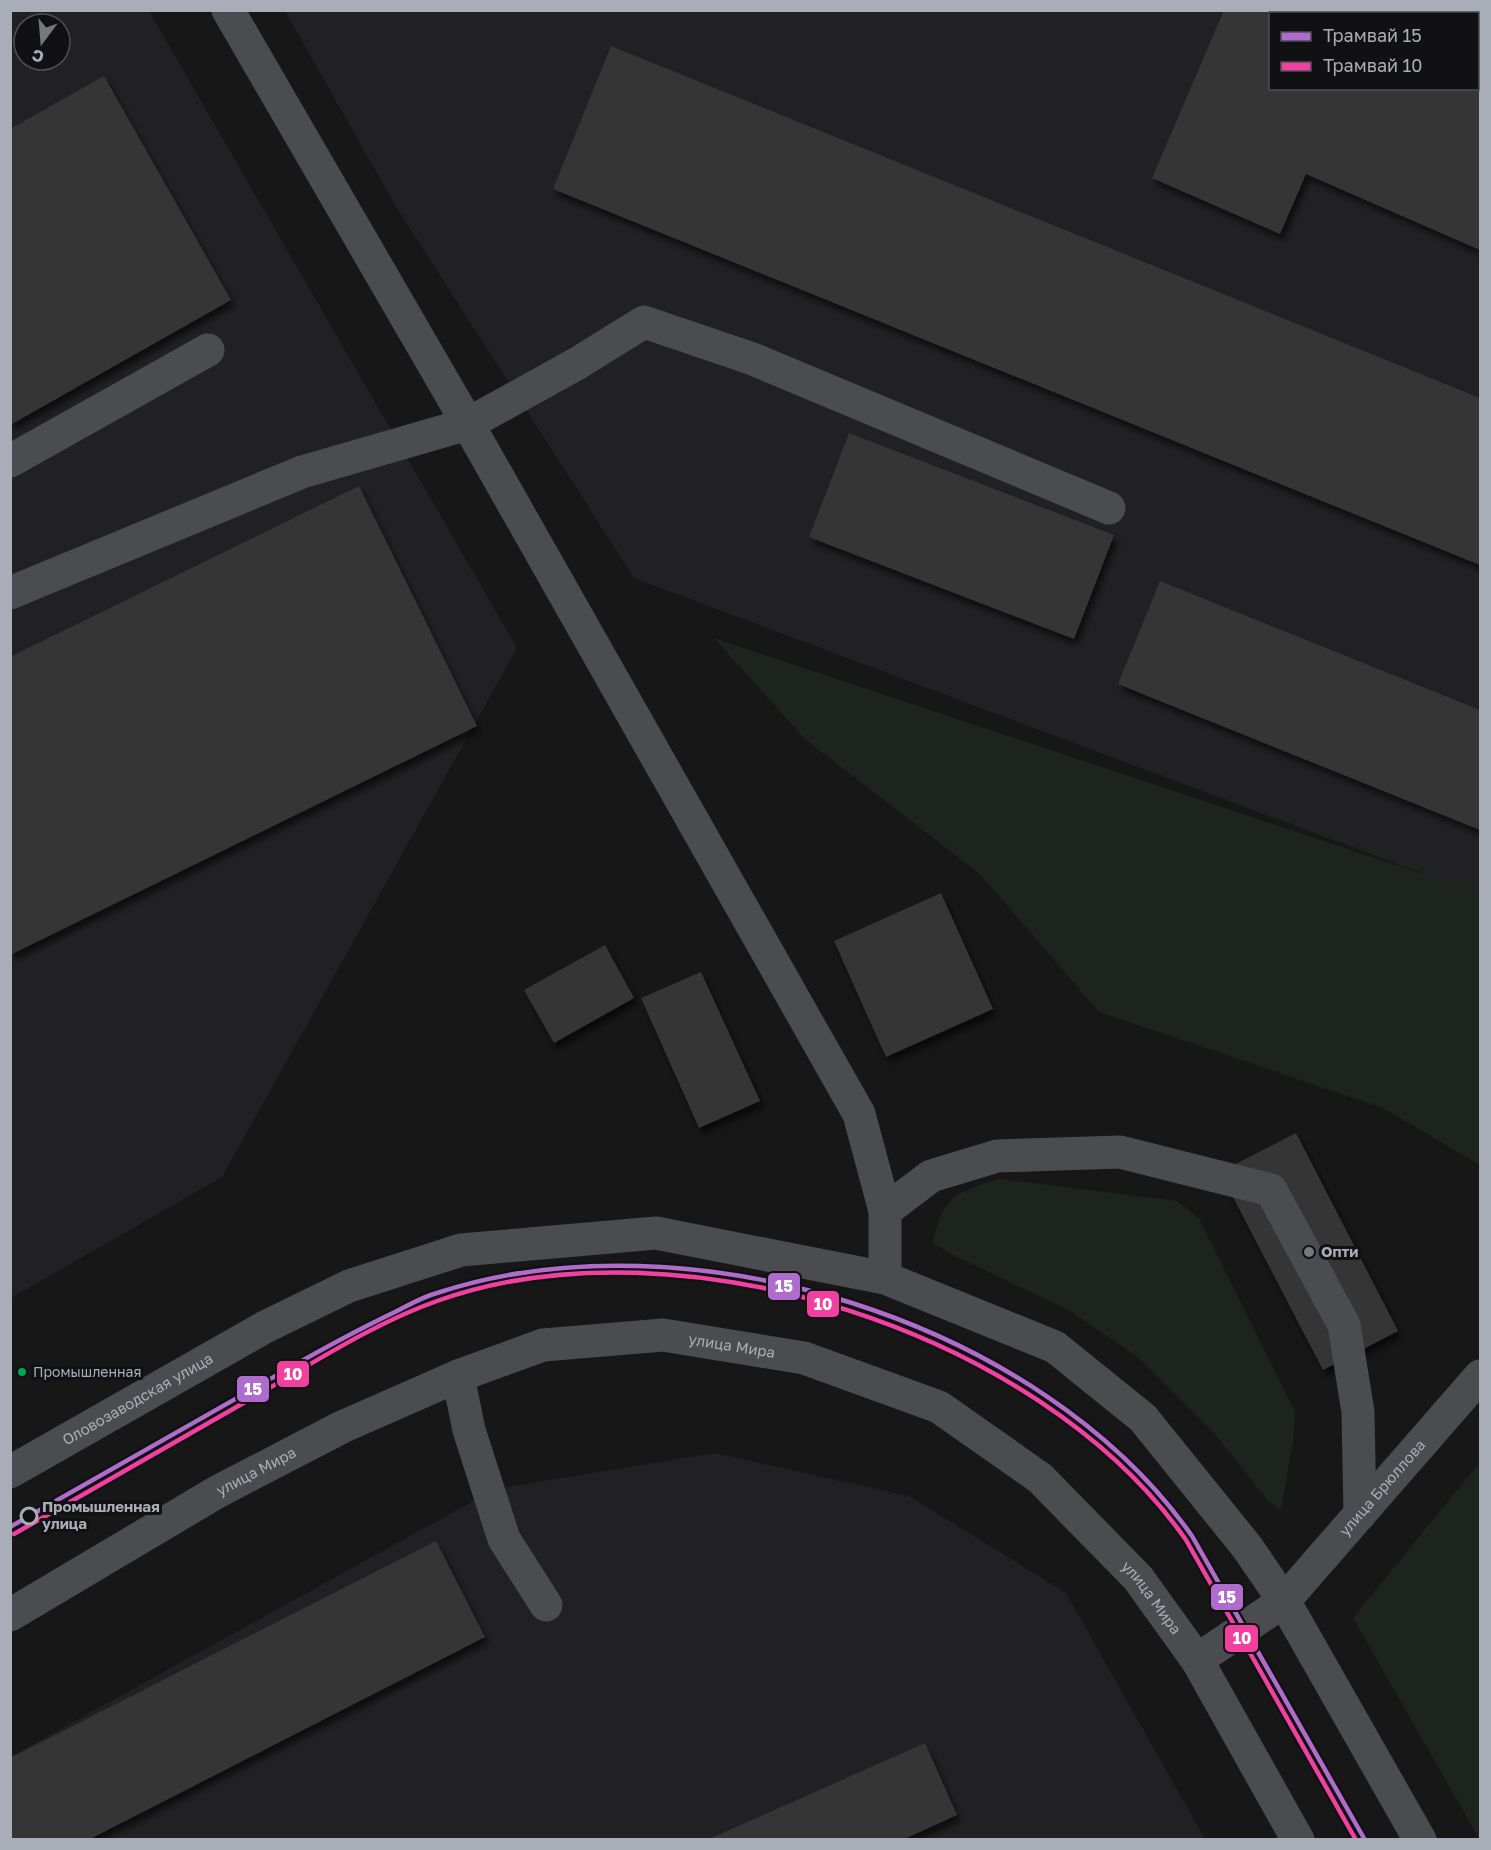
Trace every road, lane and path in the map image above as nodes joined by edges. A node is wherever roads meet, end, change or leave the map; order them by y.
1 (228, 10) edge
2 (208, 350) dead end
3 (468, 424) junction
4 (10, 461) edge
5 (1109, 508) dead end
6 (10, 593) edge
7 (885, 1210) junction
8 (885, 1278) junction
9 (458, 1376) junction
10 (1480, 1376) edge
11 (10, 1472) edge
12 (1360, 1514) junction
13 (1284, 1601) junction
14 (546, 1605) dead end
15 (10, 1615) edge
16 (1197, 1660) junction
17 (1298, 1839) edge
18 (1420, 1839) edge

1 - 3 street
2 - 4 street
3 - 5 street
3 - 6 street
3 - 7 street
7 - 8 street
7 - 12 street
8 - 11 street, Оловозаводская улица
8 - 13 street
9 - 14 street
9 - 15 street, улица Мира
9 - 16 street, улица Мира
10 - 12 street, улица Брюллова
12 - 13 street, улица Брюллова
13 - 16 street, улица Брюллова
13 - 18 street
16 - 17 street, улица Мира

